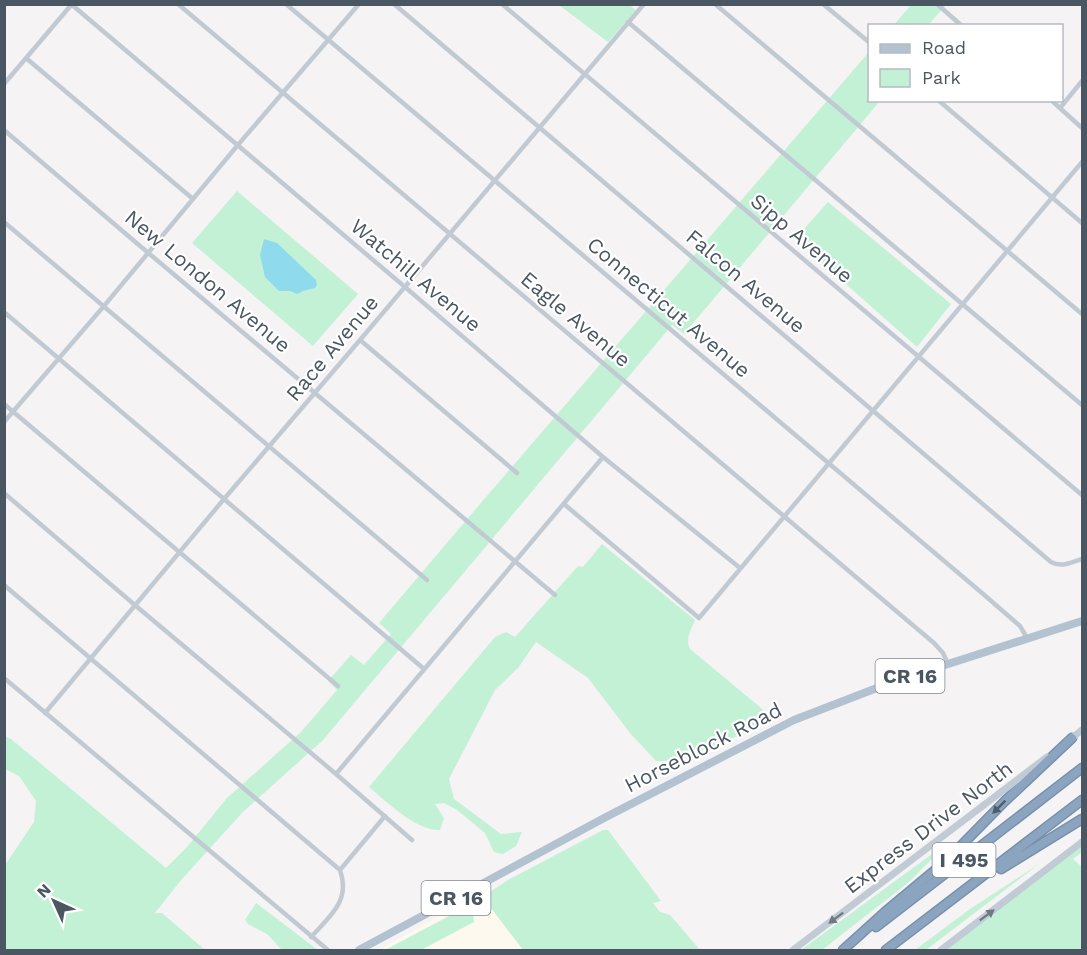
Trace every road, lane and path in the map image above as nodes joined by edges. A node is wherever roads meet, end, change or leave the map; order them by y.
1 (178, 4) edge
2 (286, 4) edge
3 (359, 4) edge
4 (394, 4) edge
5 (502, 4) edge
6 (644, 4) edge
7 (715, 4) edge
8 (823, 4) edge
9 (937, 4) edge
10 (71, 5) edge
11 (628, 22) junction
12 (960, 24) edge
13 (329, 40) junction
14 (868, 41) edge
15 (26, 58) junction
16 (585, 75) junction
17 (1083, 81) edge
18 (4, 84) edge
19 (283, 94) junction
20 (940, 102) edge
21 (1053, 102) edge
22 (1060, 108) junction
23 (540, 128) junction
24 (1083, 128) edge
25 (4, 130) edge
26 (237, 146) junction
27 (1083, 162) edge
28 (494, 181) junction
29 (1053, 197) junction
30 (193, 199) junction
31 (4, 222) edge
32 (1083, 223) edge
33 (449, 234) junction
34 (1007, 250) junction
35 (148, 252) junction
36 (405, 287) junction
37 (962, 304) junction
38 (104, 306) junction
39 (4, 312) edge
40 (1083, 314) edge
41 (360, 340) junction
42 (919, 357) junction
43 (59, 358) junction
44 (315, 393) junction
45 (4, 404) edge
46 (1083, 405) edge
47 (873, 410) junction
48 (13, 412) junction
49 (4, 422) edge
50 (270, 446) junction
51 (603, 457) junction
52 (828, 463) junction
53 (517, 473) dead end
54 (4, 493) edge
55 (1083, 495) edge
56 (224, 499) junction
57 (564, 504) junction
58 (784, 516) junction
59 (180, 552) junction
60 (1083, 559) edge
61 (515, 562) junction
62 (740, 568) junction
63 (427, 580) dead end
64 (4, 585) edge
65 (555, 596) dead end
66 (135, 606) junction
67 (1083, 621) edge
68 (1027, 638) junction
69 (91, 659) junction
70 (948, 663) junction
71 (424, 669) junction
72 (4, 678) edge
73 (338, 686) dead end
74 (45, 713) junction
75 (1083, 730) edge
76 (1072, 738) junction
77 (1083, 768) edge
78 (336, 774) junction
79 (1083, 800) edge
80 (385, 816) junction
81 (1083, 819) edge
82 (412, 840) dead end
83 (1083, 842) edge
84 (340, 870) junction
85 (955, 898) junction
86 (311, 937) junction
87 (328, 951) edge
88 (359, 951) edge
89 (794, 951) edge
90 (844, 951) edge
91 (886, 951) edge
92 (941, 951) edge

1 - 19 street, Eagle Avenue
2 - 13 street, Connecticut Avenue
3 - 13 street
4 - 23 street, Falcon Avenue
5 - 16 street, Sipp Avenue
6 - 11 street, Race Avenue
7 - 34 street
8 - 14 street
9 - 12 street
10 - 15 street
10 - 26 street, Watchill Avenue
11 - 16 street, Race Avenue
11 - 37 street
13 - 19 street
13 - 28 street, Connecticut Avenue
15 - 18 street
15 - 30 street
16 - 23 street, Race Avenue
16 - 42 street, Sipp Avenue
17 - 22 street
19 - 26 street
19 - 33 street, Eagle Avenue
20 - 29 street
21 - 22 street
22 - 24 street
23 - 28 street, Race Avenue
23 - 47 street, Falcon Avenue
25 - 35 street, New London Avenue
26 - 30 street
26 - 36 street, Watchill Avenue
27 - 29 street
28 - 33 street, Race Avenue
28 - 52 street, Connecticut Avenue
29 - 32 street
29 - 34 street
30 - 35 street
31 - 38 street
33 - 36 street, Race Avenue
33 - 58 street, Eagle Avenue
34 - 37 street
34 - 40 street
35 - 38 street
35 - 44 street, New London Avenue
36 - 41 street, Race Avenue
36 - 51 street, Watchill Avenue
37 - 42 street
37 - 46 street
38 - 43 street
38 - 50 street
39 - 43 street
41 - 44 street, Race Avenue
41 - 53 street
42 - 47 street
42 - 55 street, Sipp Avenue
43 - 48 street
43 - 56 street
44 - 50 street, Race Avenue
44 - 61 street, New London Avenue
45 - 48 street
47 - 52 street
47 - 60 street, Falcon Avenue
48 - 49 street
48 - 59 street
50 - 56 street, Race Avenue
50 - 63 street
51 - 57 street
51 - 62 street, Watchill Avenue
52 - 58 street
52 - 68 street, Connecticut Avenue
54 - 66 street
56 - 59 street, Race Avenue
56 - 71 street
57 - 61 street
57 - 62 street
58 - 62 street
58 - 70 street, Eagle Avenue
59 - 66 street, Race Avenue
59 - 73 street
61 - 65 street, New London Avenue
61 - 71 street
64 - 69 street
66 - 69 street, Race Avenue
66 - 78 street
67 - 68 main road, Horseblock Road / CR 16
68 - 70 main road, Horseblock Road / CR 16
69 - 74 street, Race Avenue
69 - 84 street
70 - 88 main road, Horseblock Road / CR 16
71 - 78 street
72 - 74 street
74 - 86 street
75 - 76 main road, Express Drive North
76 -> 89 main road, Express Drive North
76 -> 90 highway
77 - 90 highway, I 495
78 - 80 street
79 - 85 highway, I 495
80 - 82 street
80 - 84 street
81 - 85 highway
92 -> 83 main road
84 - 86 street
85 - 91 highway, I 495
86 - 87 street

